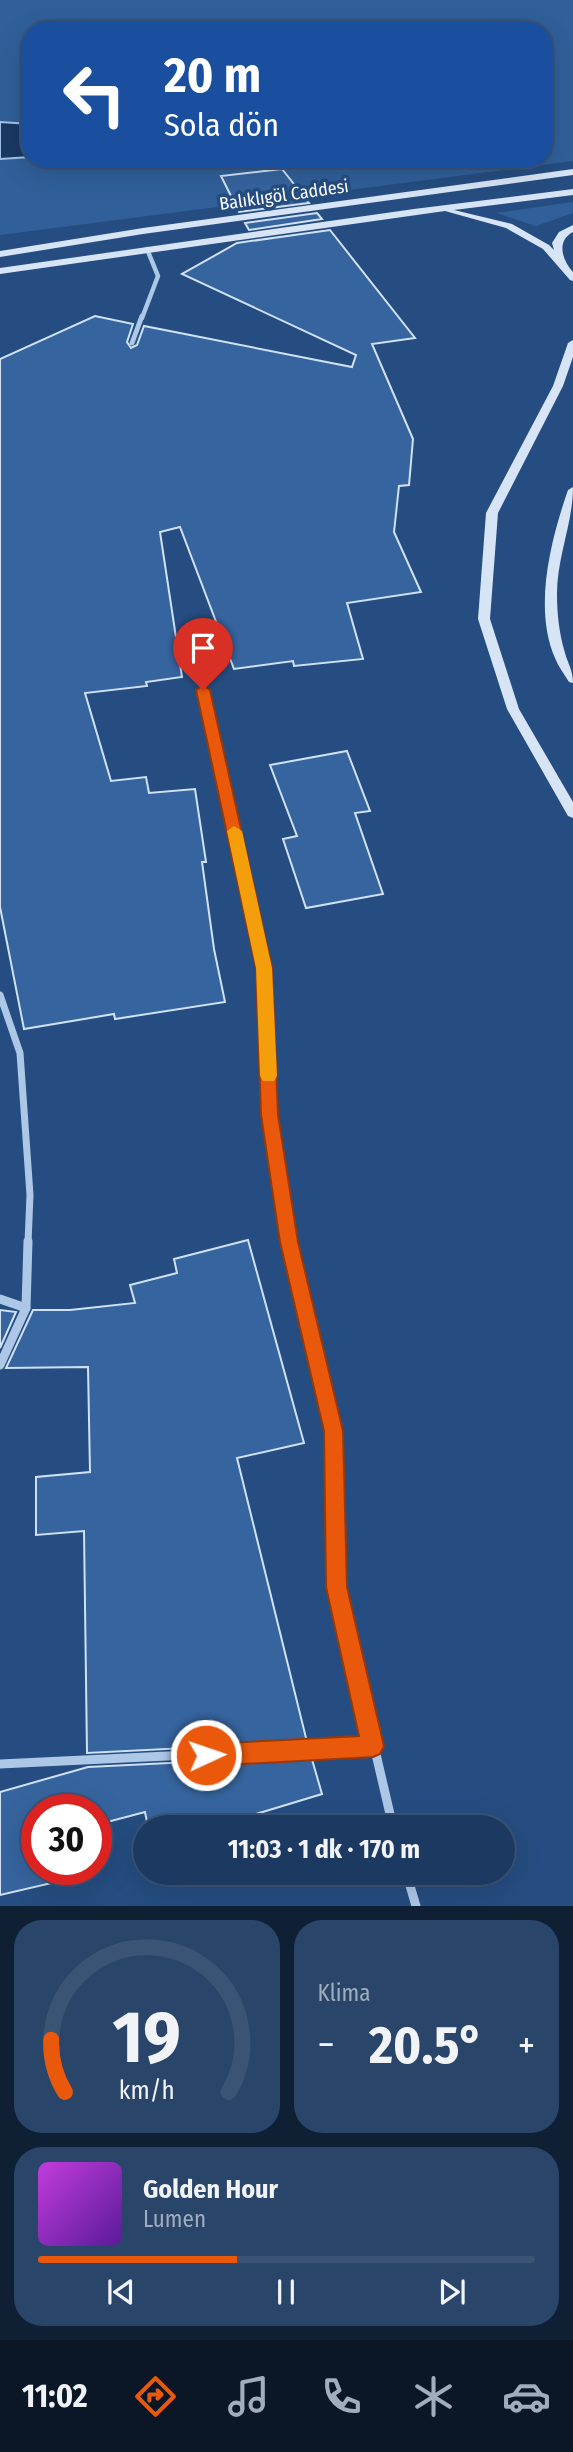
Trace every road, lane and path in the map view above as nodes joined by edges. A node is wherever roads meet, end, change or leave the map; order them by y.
1 (573, 172) edge
2 (573, 192) edge
3 (441, 209) junction
4 (573, 228) edge
5 (147, 249) junction
6 (0, 254) edge
7 (561, 265) junction
8 (0, 271) edge
9 (573, 278) edge
10 (132, 343) dead end
11 (573, 343) edge
12 (573, 491) edge
13 (573, 679) edge
14 (203, 690) dead end
15 (573, 813) edge
16 (0, 995) edge
17 (0, 1299) edge
18 (26, 1308) junction
19 (0, 1365) edge
20 (373, 1746) junction
21 (0, 1764) edge
22 (390, 1815) edge
23 (410, 1885) edge
24 (416, 1906) edge

1 - 6 main road, Balıklıgöl Caddesi
2 - 3 main road, Balıklıgöl Caddesi
3 - 5 main road, Balıklıgöl Caddesi
3 - 7 main road
4 - 7 main road
5 - 8 main road, Balıklıgöl Caddesi
5 - 10 street
7 - 9 main road
11 - 15 main road
12 - 13 main road
14 - 20 street
16 - 18 street
17 - 18 street
18 - 19 street
20 - 21 street
20 - 22 street
23 - 24 street

